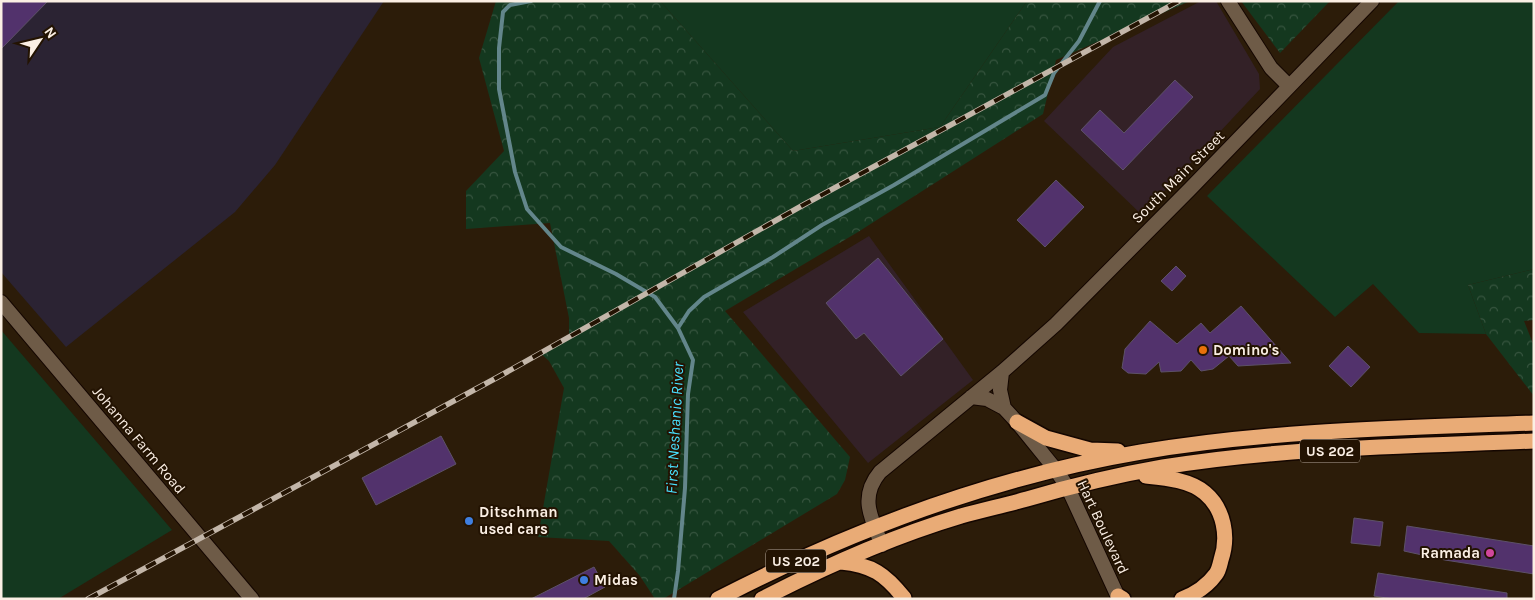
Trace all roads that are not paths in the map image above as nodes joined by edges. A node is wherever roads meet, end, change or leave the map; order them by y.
1 (1228, 1) edge
2 (1372, 1) edge
3 (1289, 86) junction
4 (1, 302) edge
5 (1002, 372) junction
6 (971, 397) junction
7 (1004, 408) junction
8 (1017, 422) junction
9 (1534, 422) edge
10 (1534, 441) edge
11 (1142, 452) junction
12 (1056, 470) junction
13 (1128, 475) junction
14 (1068, 488) junction
15 (874, 526) junction
16 (882, 545) junction
17 (840, 562) junction
18 (904, 598) edge
19 (1120, 598) edge
20 (252, 599) edge
21 (718, 599) edge
22 (762, 599) edge
23 (1182, 599) edge

1 - 3 street
2 - 3 street, South Main Street
3 - 5 street, South Main Street
4 - 20 street, Johanna Farm Road
5 - 6 street, South Main Street
5 - 7 street
6 - 7 street
6 - 15 street, South Main Street
7 - 8 street
8 - 11 highway
8 - 12 street
9 - 11 highway, US 202
10 - 13 highway, US 202
11 - 12 highway, US 202
12 - 14 street, Hart Boulevard
12 - 15 highway, US 202
13 - 14 highway, US 202
13 - 23 highway
14 - 16 highway, US 202
14 - 19 street, Hart Boulevard
15 - 16 street, South Main Street
15 - 21 highway, US 202
16 - 17 highway, US 202
17 - 18 highway
17 - 22 highway, US 202

